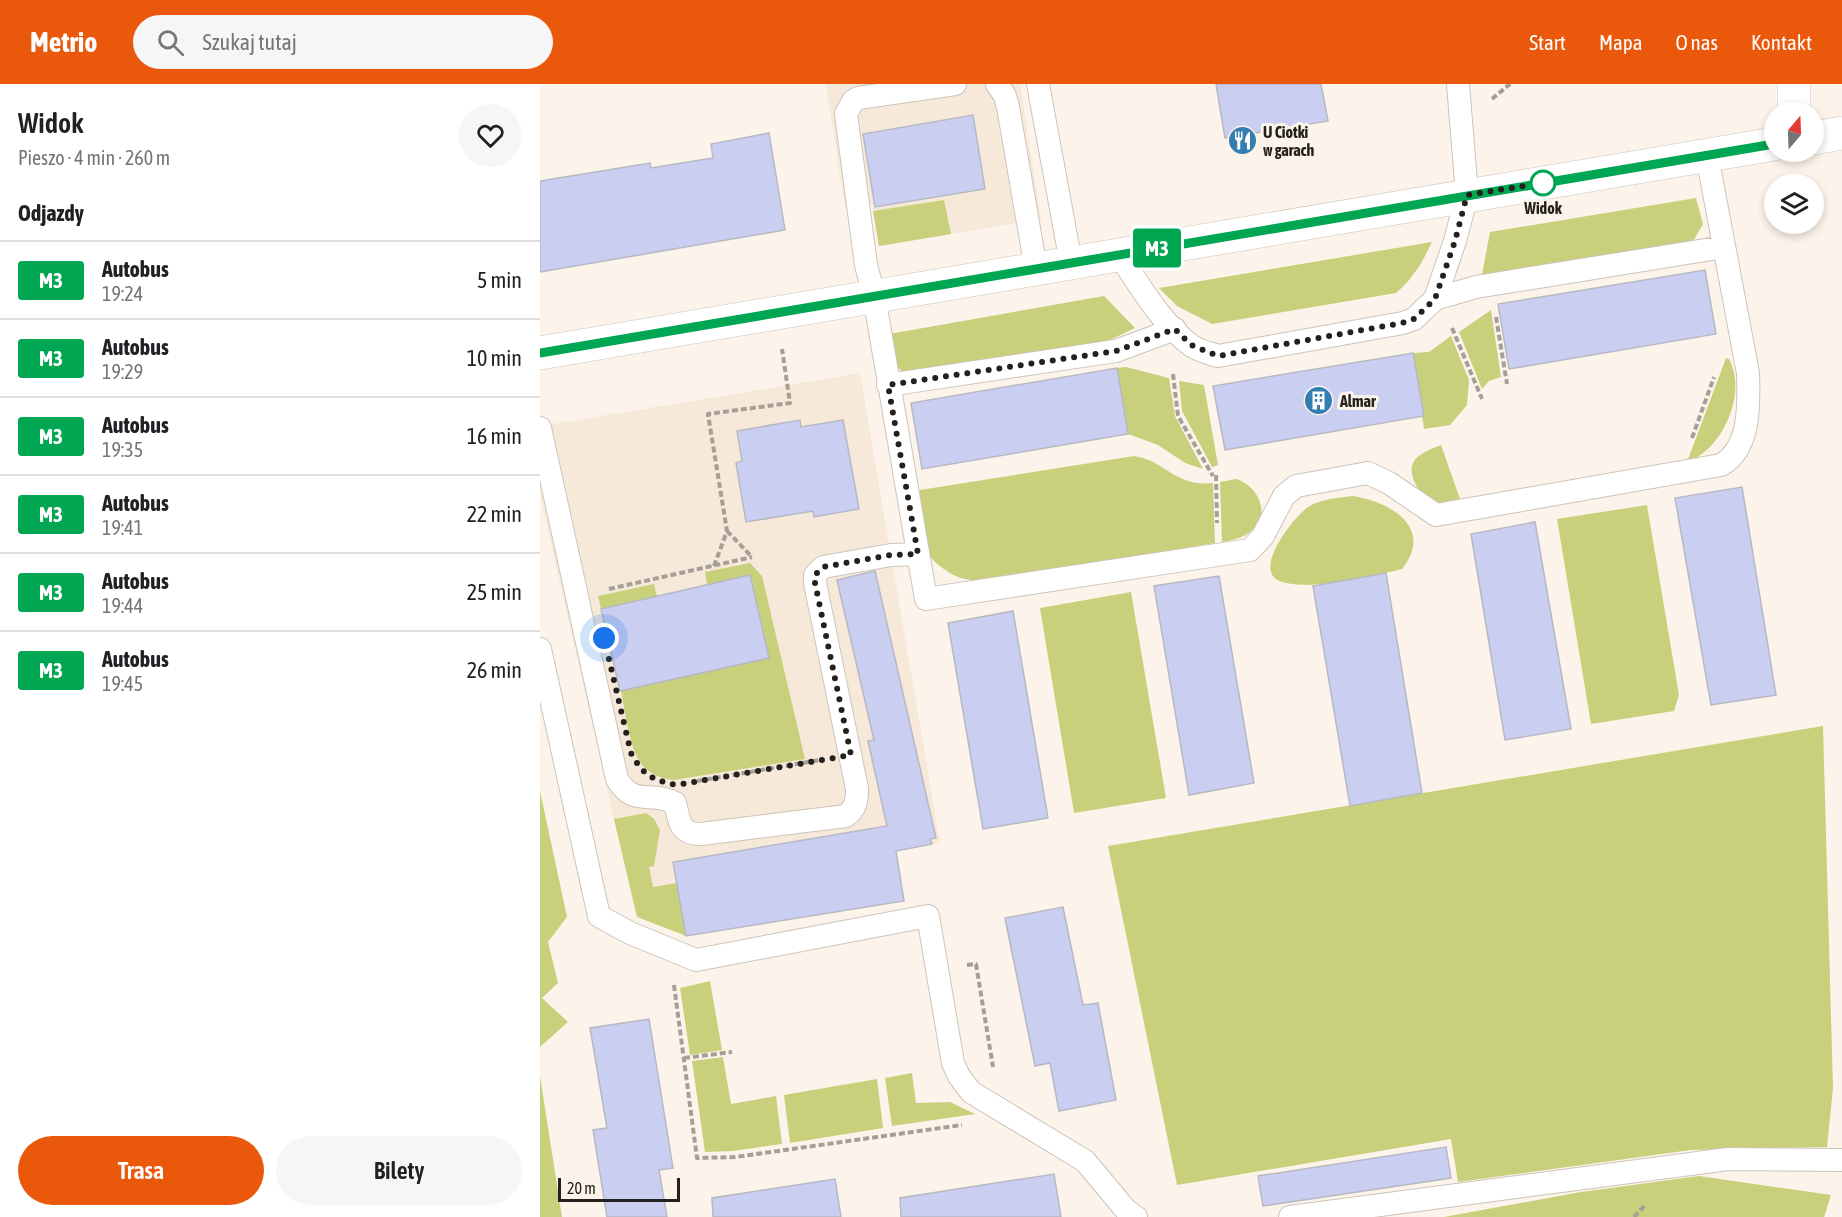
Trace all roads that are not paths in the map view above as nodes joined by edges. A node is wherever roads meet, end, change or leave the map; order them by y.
1 (956, 84) edge
2 (997, 84) edge
3 (1038, 84) edge
4 (1458, 84) edge
5 (1794, 84) edge
6 (1794, 102) edge
7 (1842, 133) edge
8 (1824, 136) edge
9 (1764, 146) edge
10 (1707, 156) junction
11 (1467, 195) junction
12 (1724, 247) junction
13 (1119, 255) junction
14 (1071, 263) junction
15 (1036, 269) junction
16 (874, 296) junction
17 (1435, 299) junction
18 (1175, 329) junction
19 (540, 353) edge
20 (888, 385) junction
21 (540, 428) edge
22 (918, 554) junction
23 (540, 648) edge
24 (1842, 1160) edge
25 (1136, 1217) edge
26 (1290, 1217) edge

1 - 16 lane
2 - 15 lane
3 - 14 lane
4 - 11 lane
5 - 6 street
7 - 8 street
9 - 10 street
10 - 11 street
10 - 12 lane
11 - 13 street
11 - 17 lane
12 - 17 lane
12 - 22 lane
13 - 14 street
13 - 18 lane
14 - 15 street
15 - 16 street
16 - 19 street
16 - 20 lane
17 - 18 lane
18 - 20 lane
20 - 22 lane
21 - 22 lane
23 - 25 lane
24 - 26 lane

